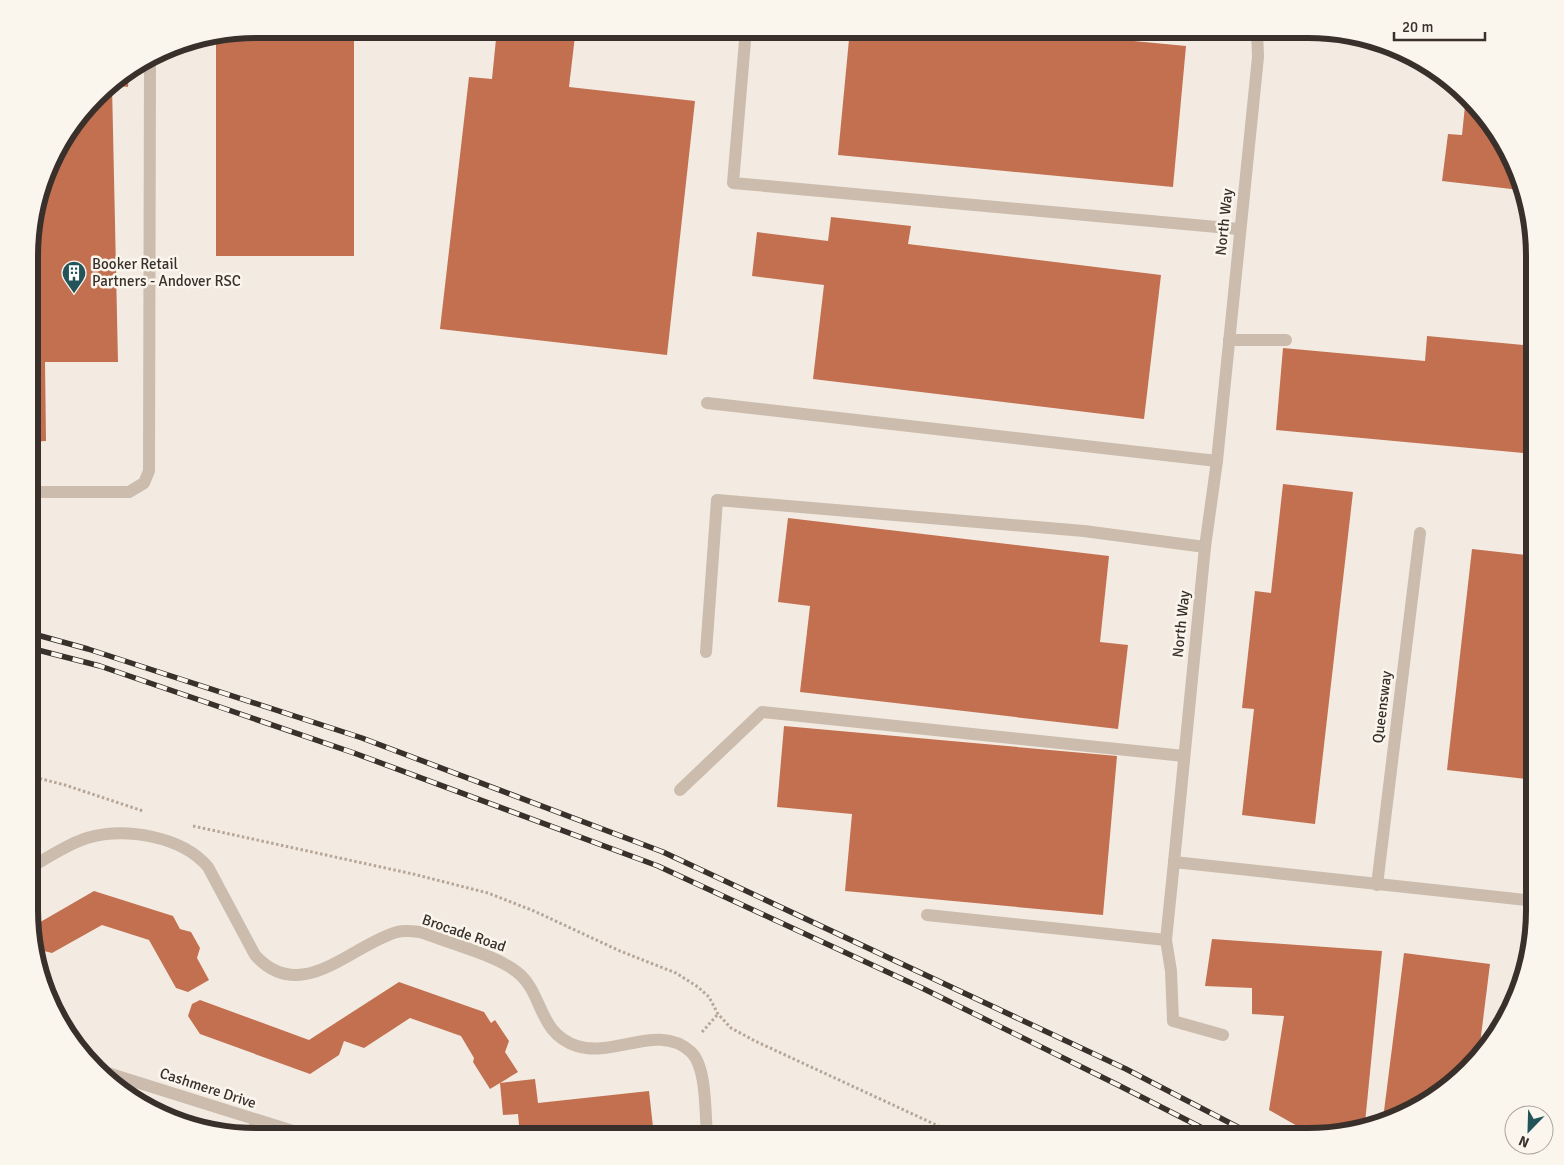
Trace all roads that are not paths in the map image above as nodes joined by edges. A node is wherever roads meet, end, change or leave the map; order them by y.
1 (745, 38) edge
2 (1257, 38) edge
3 (150, 65) edge
4 (1239, 229) junction
5 (1229, 340) junction
6 (1286, 340) dead end
7 (707, 403) dead end
8 (1217, 461) junction
9 (38, 492) edge
10 (1420, 532) dead end
11 (1205, 547) junction
12 (706, 652) dead end
13 (1184, 756) junction
14 (680, 790) dead end
15 (1174, 862) junction
16 (38, 863) edge
17 (1377, 885) junction
18 (1526, 900) edge
19 (927, 915) dead end
20 (1166, 940) junction
21 (1223, 1035) dead end
22 (115, 1075) edge
23 (257, 1120) junction
24 (255, 1128) edge
25 (283, 1128) edge
26 (706, 1128) edge

1 - 4 street
2 - 4 street, North Way
3 - 9 street
4 - 5 street, North Way
5 - 6 street
5 - 8 street, North Way
7 - 8 street
8 - 11 street, North Way
10 - 17 street, Queensway
11 - 12 street
11 - 13 street, North Way
13 - 14 street
13 - 15 street, North Way
15 - 17 street
15 - 20 street, North Way
16 - 26 street, Brocade Road
17 - 18 street
19 - 20 street
20 - 21 street, North Way
22 - 23 street, Cashmere Drive
23 - 24 street
23 - 25 street, Cashmere Drive

